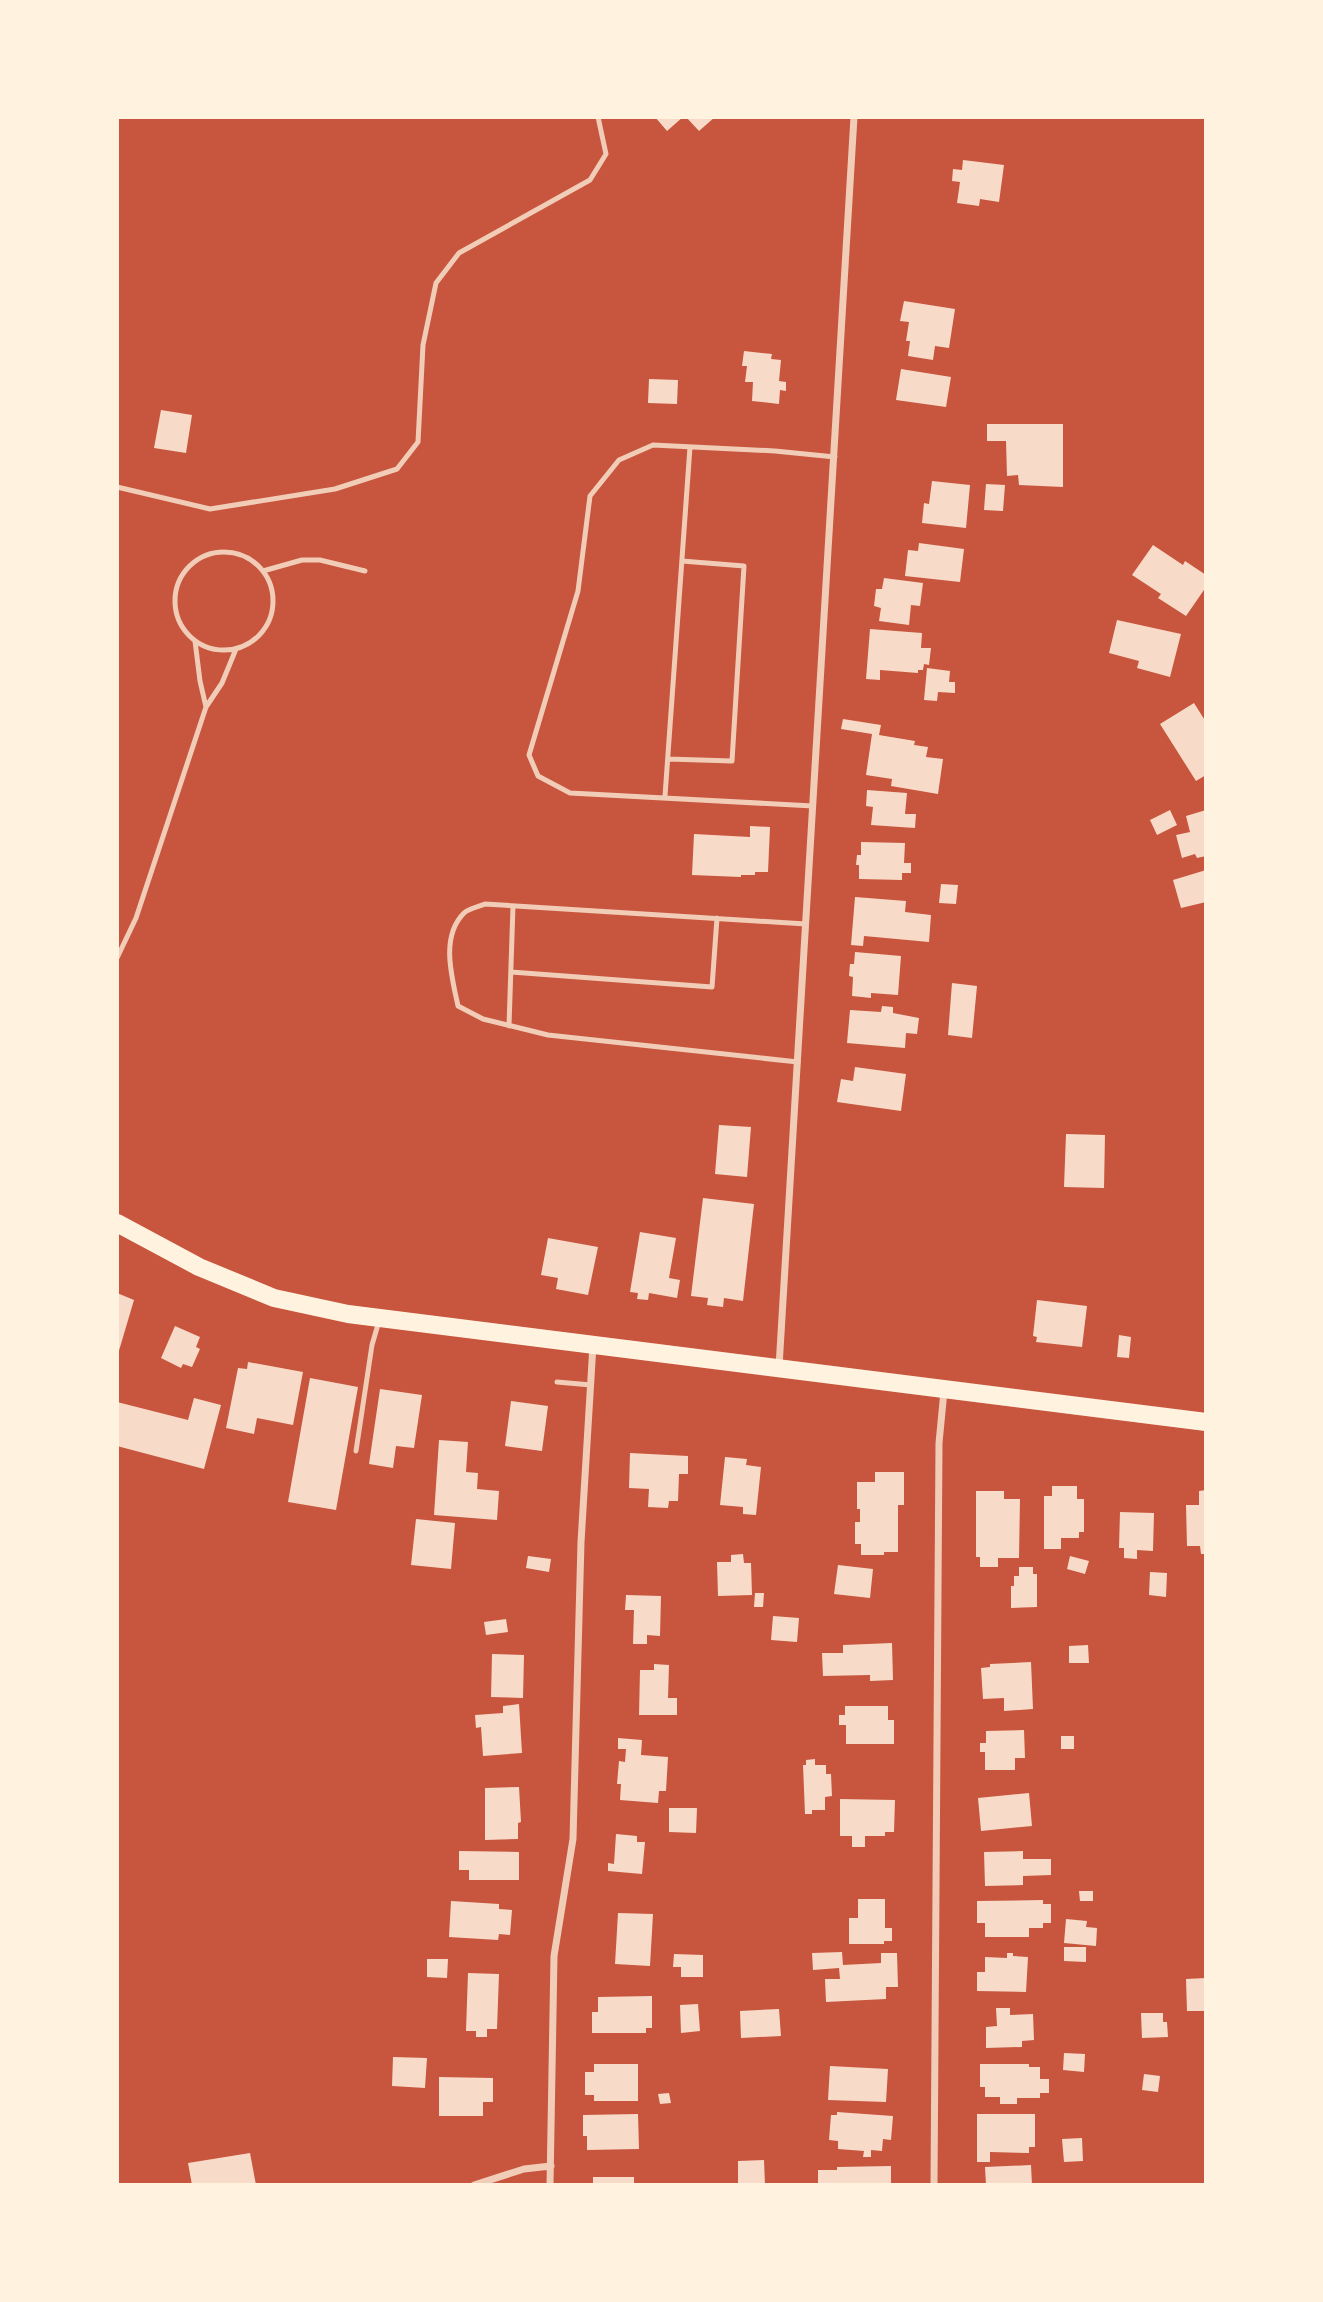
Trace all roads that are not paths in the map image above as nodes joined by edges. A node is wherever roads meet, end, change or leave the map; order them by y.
1 (598, 117) edge
2 (854, 117) edge
3 (690, 447) junction
4 (835, 457) junction
5 (117, 487) edge
6 (682, 561) junction
7 (263, 571) junction
8 (365, 571) dead end
9 (195, 640) junction
10 (236, 649) junction
11 (206, 707) junction
12 (668, 759) junction
13 (665, 796) junction
14 (813, 806) junction
15 (513, 906) junction
16 (716, 918) junction
17 (806, 923) junction
18 (117, 958) edge
19 (511, 972) junction
20 (509, 1026) junction
21 (798, 1062) junction
22 (117, 1223) edge
23 (379, 1318) junction
24 (593, 1344) junction
25 (779, 1368) junction
26 (557, 1382) dead end
27 (591, 1385) junction
28 (944, 1389) junction
29 (1206, 1422) edge
30 (356, 1451) dead end
31 (551, 2166) junction
32 (474, 2185) edge
33 (550, 2185) edge
34 (933, 2185) edge

1 - 5 lane
2 - 4 street
3 - 4 lane
3 - 6 lane
3 - 13 lane
4 - 14 street
6 - 12 lane
6 - 12 lane
7 - 8 lane
7 - 9 lane
7 - 10 lane
9 - 10 lane
9 - 11 lane
10 - 11 lane
11 - 18 lane
12 - 13 lane
13 - 14 lane
14 - 17 street
15 - 16 lane
15 - 19 lane
15 - 20 lane
16 - 17 lane
16 - 19 lane
17 - 21 street
19 - 20 lane
20 - 21 lane
21 - 25 street
22 - 23 main road
23 - 24 main road
23 - 30 lane
24 - 25 main road
24 - 27 street
25 - 28 main road
26 - 27 lane
27 - 31 street
28 - 29 main road
28 - 34 street
31 - 32 street
31 - 33 street

